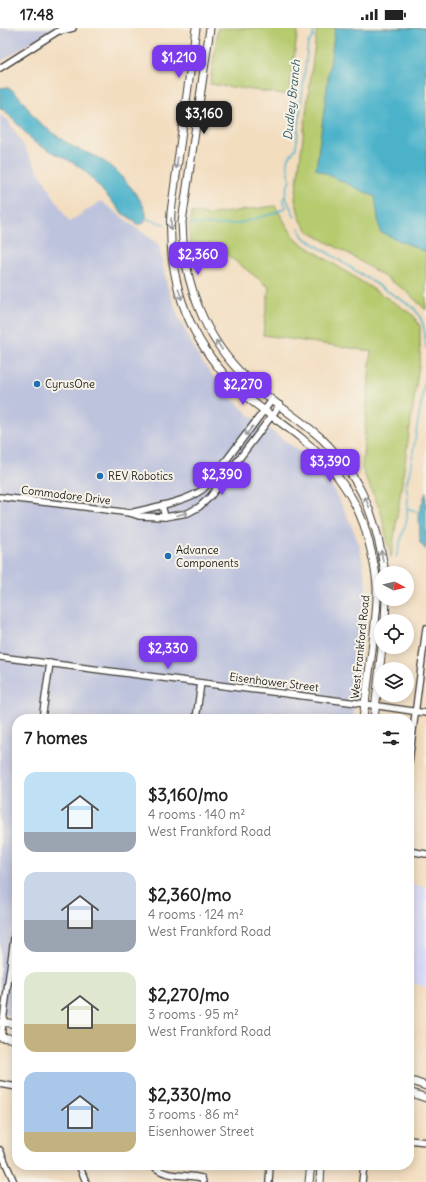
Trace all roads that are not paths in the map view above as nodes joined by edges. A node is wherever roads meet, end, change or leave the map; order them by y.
1 (73, 28) edge
2 (196, 28) edge
3 (210, 28) edge
4 (61, 30) edge
5 (0, 68) edge
6 (272, 400) junction
7 (280, 405) junction
8 (265, 410) junction
9 (272, 415) junction
10 (202, 490) junction
11 (0, 497) edge
12 (210, 497) junction
13 (162, 505) junction
14 (130, 513) junction
15 (165, 518) junction
16 (384, 566) edge
17 (426, 628) edge
18 (381, 654) edge
19 (0, 657) edge
20 (50, 664) junction
21 (201, 683) junction
22 (365, 704) junction
23 (376, 706) junction
24 (415, 711) junction
25 (426, 713) edge
26 (43, 714) edge
27 (197, 714) edge
28 (364, 714) edge
29 (375, 714) edge
30 (414, 720) edge
31 (414, 853) edge
32 (426, 854) edge
33 (12, 951) edge
34 (2, 1022) edge
35 (12, 1023) edge
36 (1, 1037) edge
37 (12, 1038) edge
38 (414, 1082) edge
39 (0, 1084) edge
40 (12, 1086) edge
41 (426, 1086) edge
42 (414, 1094) edge
43 (426, 1098) edge
44 (414, 1141) edge
45 (426, 1142) edge
46 (0, 1150) edge
47 (81, 1170) edge
48 (158, 1170) edge
49 (270, 1170) edge
50 (311, 1170) edge
51 (321, 1170) edge
52 (363, 1170) edge
53 (14, 1182) edge
54 (86, 1182) edge
55 (203, 1182) edge
56 (269, 1182) edge
57 (310, 1182) edge
58 (320, 1182) edge
59 (362, 1182) edge

1 - 4 street
2 -> 8 main road, West Frankford Road
6 -> 3 main road
4 - 5 street
6 - 7 main road
6 - 8 street, Commodore Drive
7 - 9 street, Commodore Drive
16 -> 7 main road
8 - 9 main road, West Frankford Road
8 -> 10 street, Commodore Drive
9 - 12 street, Commodore Drive
9 - 22 main road, West Frankford Road
10 - 12 street
10 - 13 street, Commodore Drive
11 - 14 street, Commodore Drive
15 -> 12 street, Commodore Drive
13 - 14 street, Commodore Drive
13 - 15 street
14 - 15 street, Commodore Drive
17 - 24 street
18 - 23 main road, West Frankford Road
19 - 20 street, Eisenhower Street
20 - 21 street, Eisenhower Street
20 - 26 street
21 - 22 street, Eisenhower Street
21 - 27 street
22 - 23 street, Eisenhower Street
22 - 28 main road, West Frankford Road
23 - 24 street, Eisenhower Street
23 - 29 main road, West Frankford Road
24 - 25 street, Eisenhower Street
24 - 30 street
31 - 32 street
33 - 34 street
34 - 35 main road
34 - 36 street
36 - 37 main road
38 - 41 main road
39 - 40 street
42 - 43 main road
44 - 45 street
46 - 53 street
47 - 54 street
48 - 55 street
49 - 56 street
50 - 57 main road
51 - 58 main road
52 - 59 street

